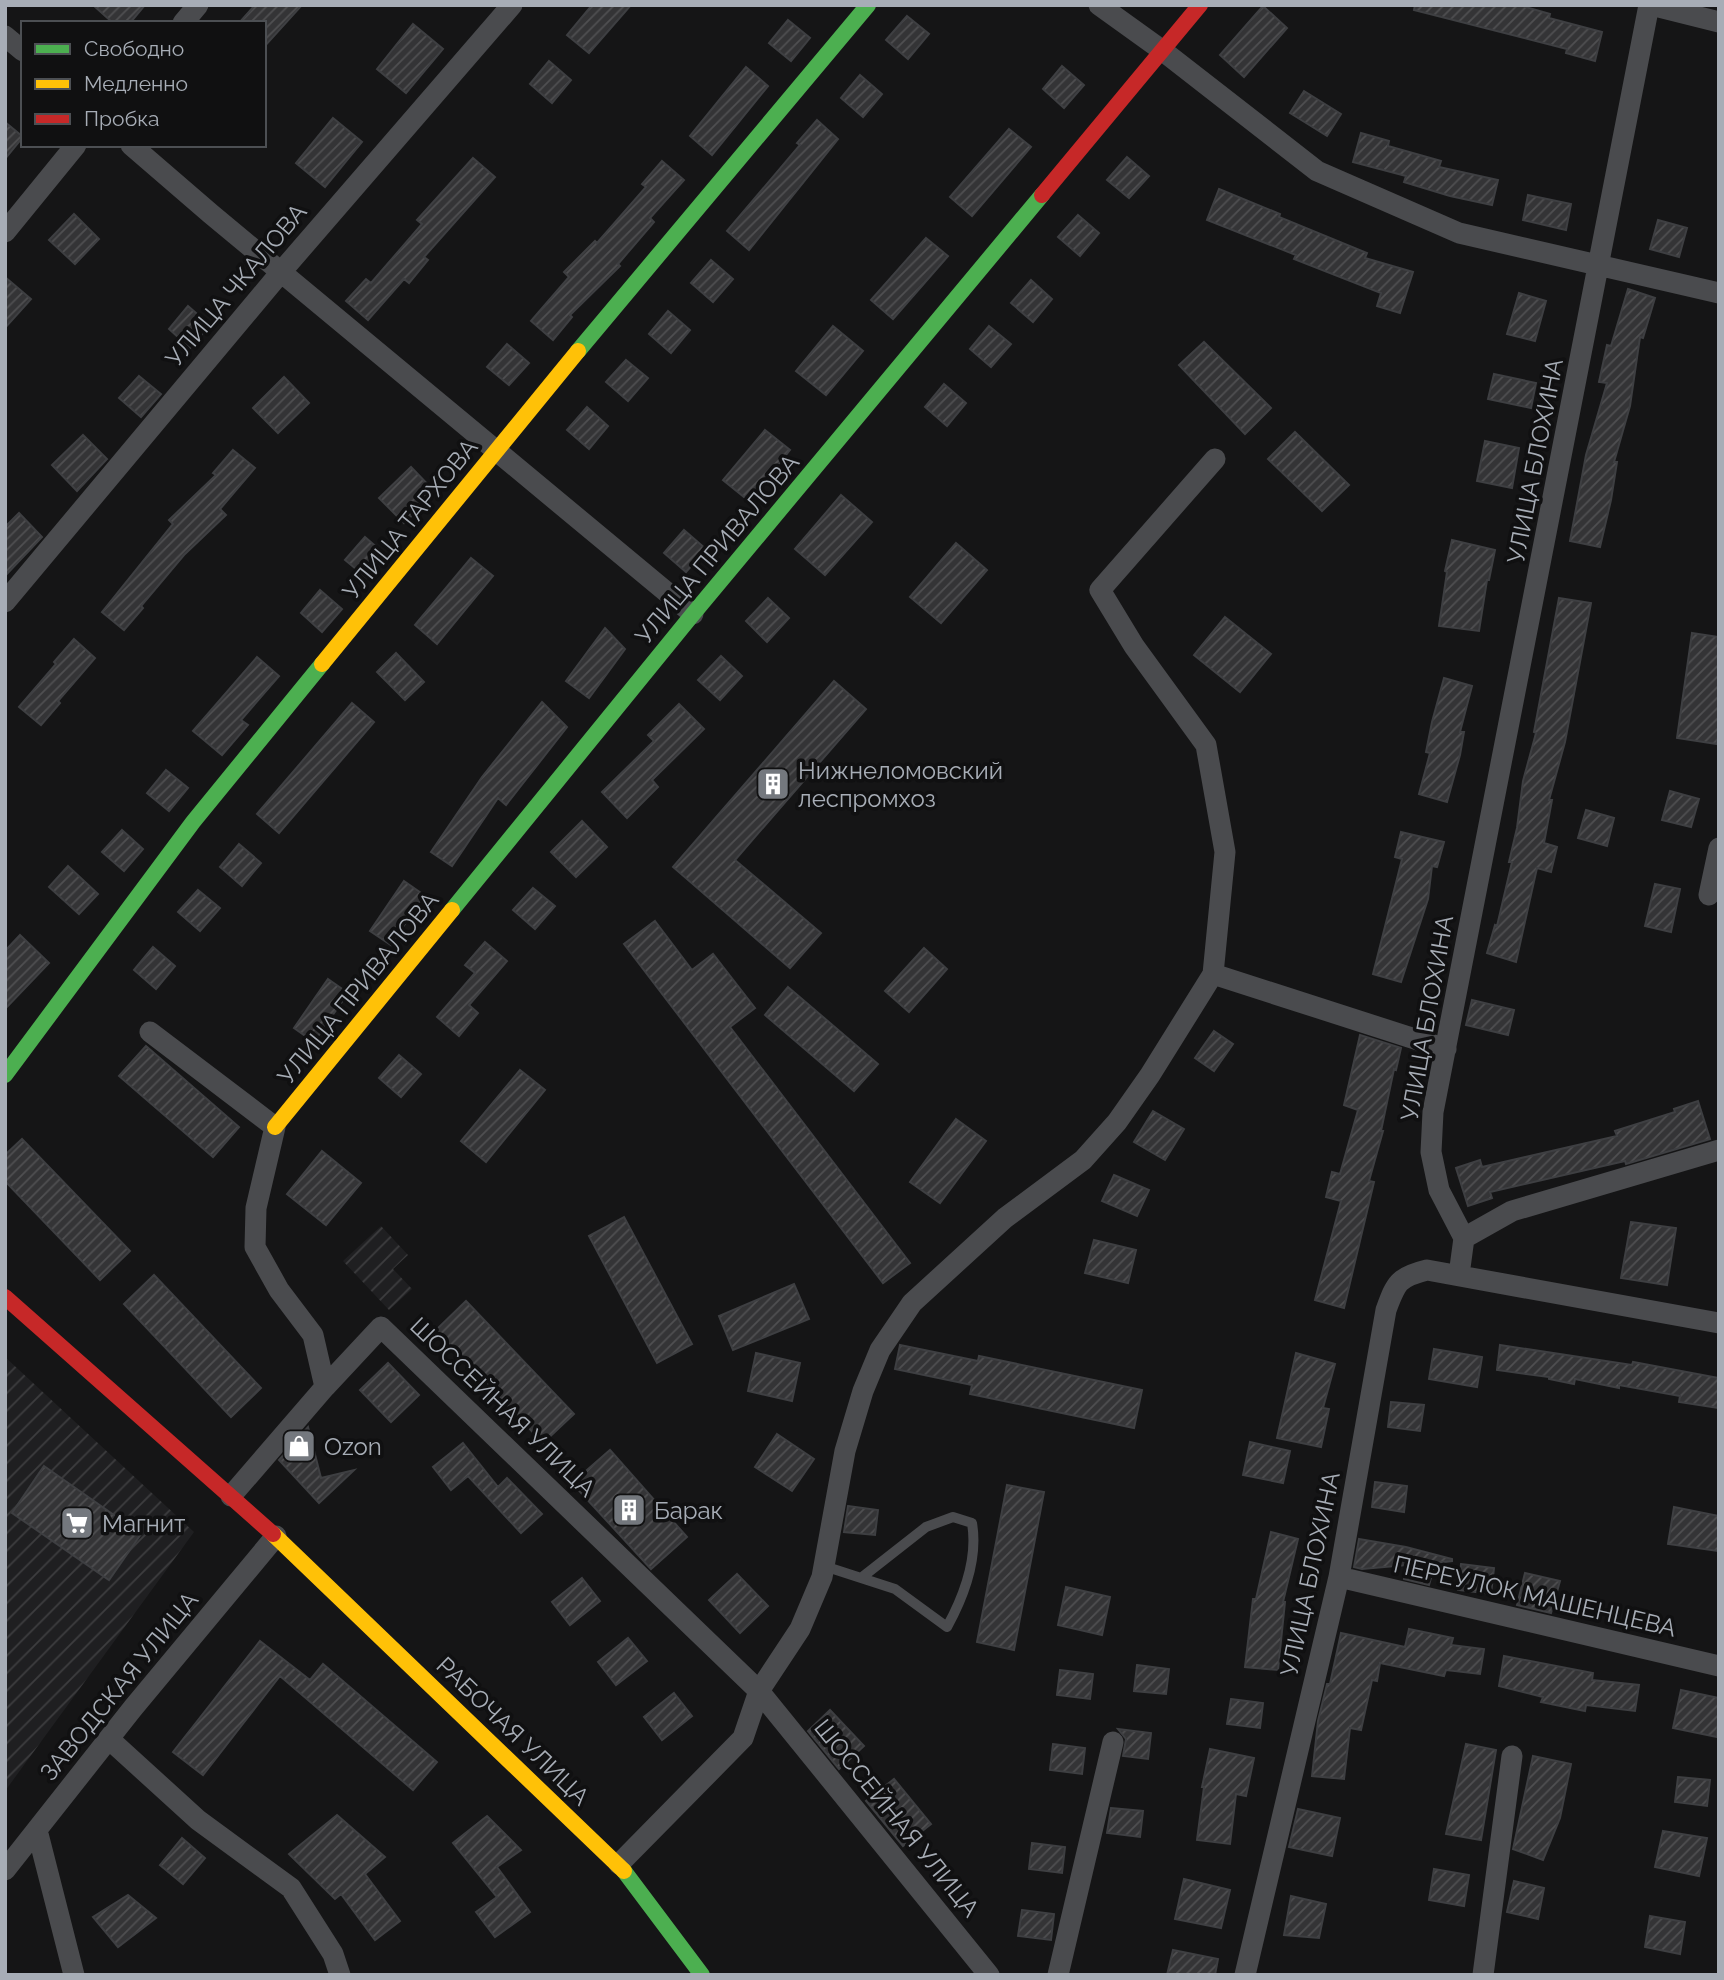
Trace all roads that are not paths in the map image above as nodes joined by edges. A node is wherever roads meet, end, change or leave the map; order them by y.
1 (198, 5) edge
2 (512, 5) edge
3 (868, 5) edge
4 (1099, 5) edge
5 (1200, 5) edge
6 (1650, 5) edge
7 (185, 21) edge
8 (1719, 22) edge
9 (5, 36) edge
10 (21, 49) edge
11 (1163, 51) junction
12 (74, 147) edge
13 (133, 147) edge
14 (5, 232) edge
15 (1600, 265) junction
16 (281, 272) junction
17 (1719, 293) edge
18 (496, 450) junction
19 (1215, 459) dead end
20 (5, 603) edge
21 (693, 614) junction
22 (1719, 848) edge
23 (1709, 895) dead end
24 (1213, 974) junction
25 (150, 1032) dead end
26 (1446, 1049) junction
27 (5, 1075) edge
28 (275, 1127) junction
29 (1719, 1150) edge
30 (1464, 1238) junction
31 (1459, 1275) junction
32 (5, 1297) edge
33 (1719, 1324) edge
34 (325, 1387) junction
35 (231, 1496) junction
36 (276, 1536) junction
37 (824, 1566) junction
38 (1339, 1577) junction
39 (861, 1578) junction
40 (1719, 1666) edge
41 (759, 1690) junction
42 (108, 1739) junction
43 (1113, 1742) dead end
44 (1512, 1756) dead end
45 (37, 1830) junction
46 (619, 1864) junction
47 (5, 1870) edge
48 (74, 1975) edge
49 (340, 1975) edge
50 (702, 1975) edge
51 (989, 1975) edge
52 (1058, 1975) edge
53 (1245, 1975) edge
54 (1483, 1975) edge

1 - 7 street
2 - 16 street, УЛИЦА ЧКАЛОВА
3 - 18 street, УЛИЦА ТАРХОВА
4 - 11 street
5 - 11 street, УЛИЦА ПРИВАЛОВА
6 - 8 street
6 - 15 street, УЛИЦА БЛОХИНА
9 - 10 street
11 - 15 street
11 - 21 street, УЛИЦА ПРИВАЛОВА
12 - 14 street
13 - 16 street
15 - 17 street
15 - 26 street, УЛИЦА БЛОХИНА
16 - 18 street
16 - 20 street, УЛИЦА ЧКАЛОВА
18 - 21 street
18 - 27 street, УЛИЦА ТАРХОВА
19 - 24 street
21 - 28 street, УЛИЦА ПРИВАЛОВА
22 - 23 street
24 - 26 street
24 - 37 street
25 - 28 street
26 - 30 street, УЛИЦА БЛОХИНА
28 - 34 street
29 - 30 street
30 - 31 street
31 - 33 street
31 - 38 street, УЛИЦА БЛОХИНА
32 - 35 street
34 - 35 street, ШОССЕЙНАЯ УЛИЦА
34 - 41 street, ШОССЕЙНАЯ УЛИЦА
35 - 36 street
36 - 42 street, ЗАВОДСКАЯ УЛИЦА
36 - 46 street, РАБОЧАЯ УЛИЦА
37 - 39 lane
37 - 41 street
38 - 40 street, ПЕРЕУЛОК МАШЕНЦЕВА
38 - 53 street, УЛИЦА БЛОХИНА
39 - 39 lane
41 - 46 street
41 - 51 street, ШОССЕЙНАЯ УЛИЦА
42 - 45 street, ЗАВОДСКАЯ УЛИЦА
42 - 49 street
43 - 52 street
44 - 54 street
45 - 47 street, ЗАВОДСКАЯ УЛИЦА
45 - 48 street
46 - 50 street, РАБОЧАЯ УЛИЦА

